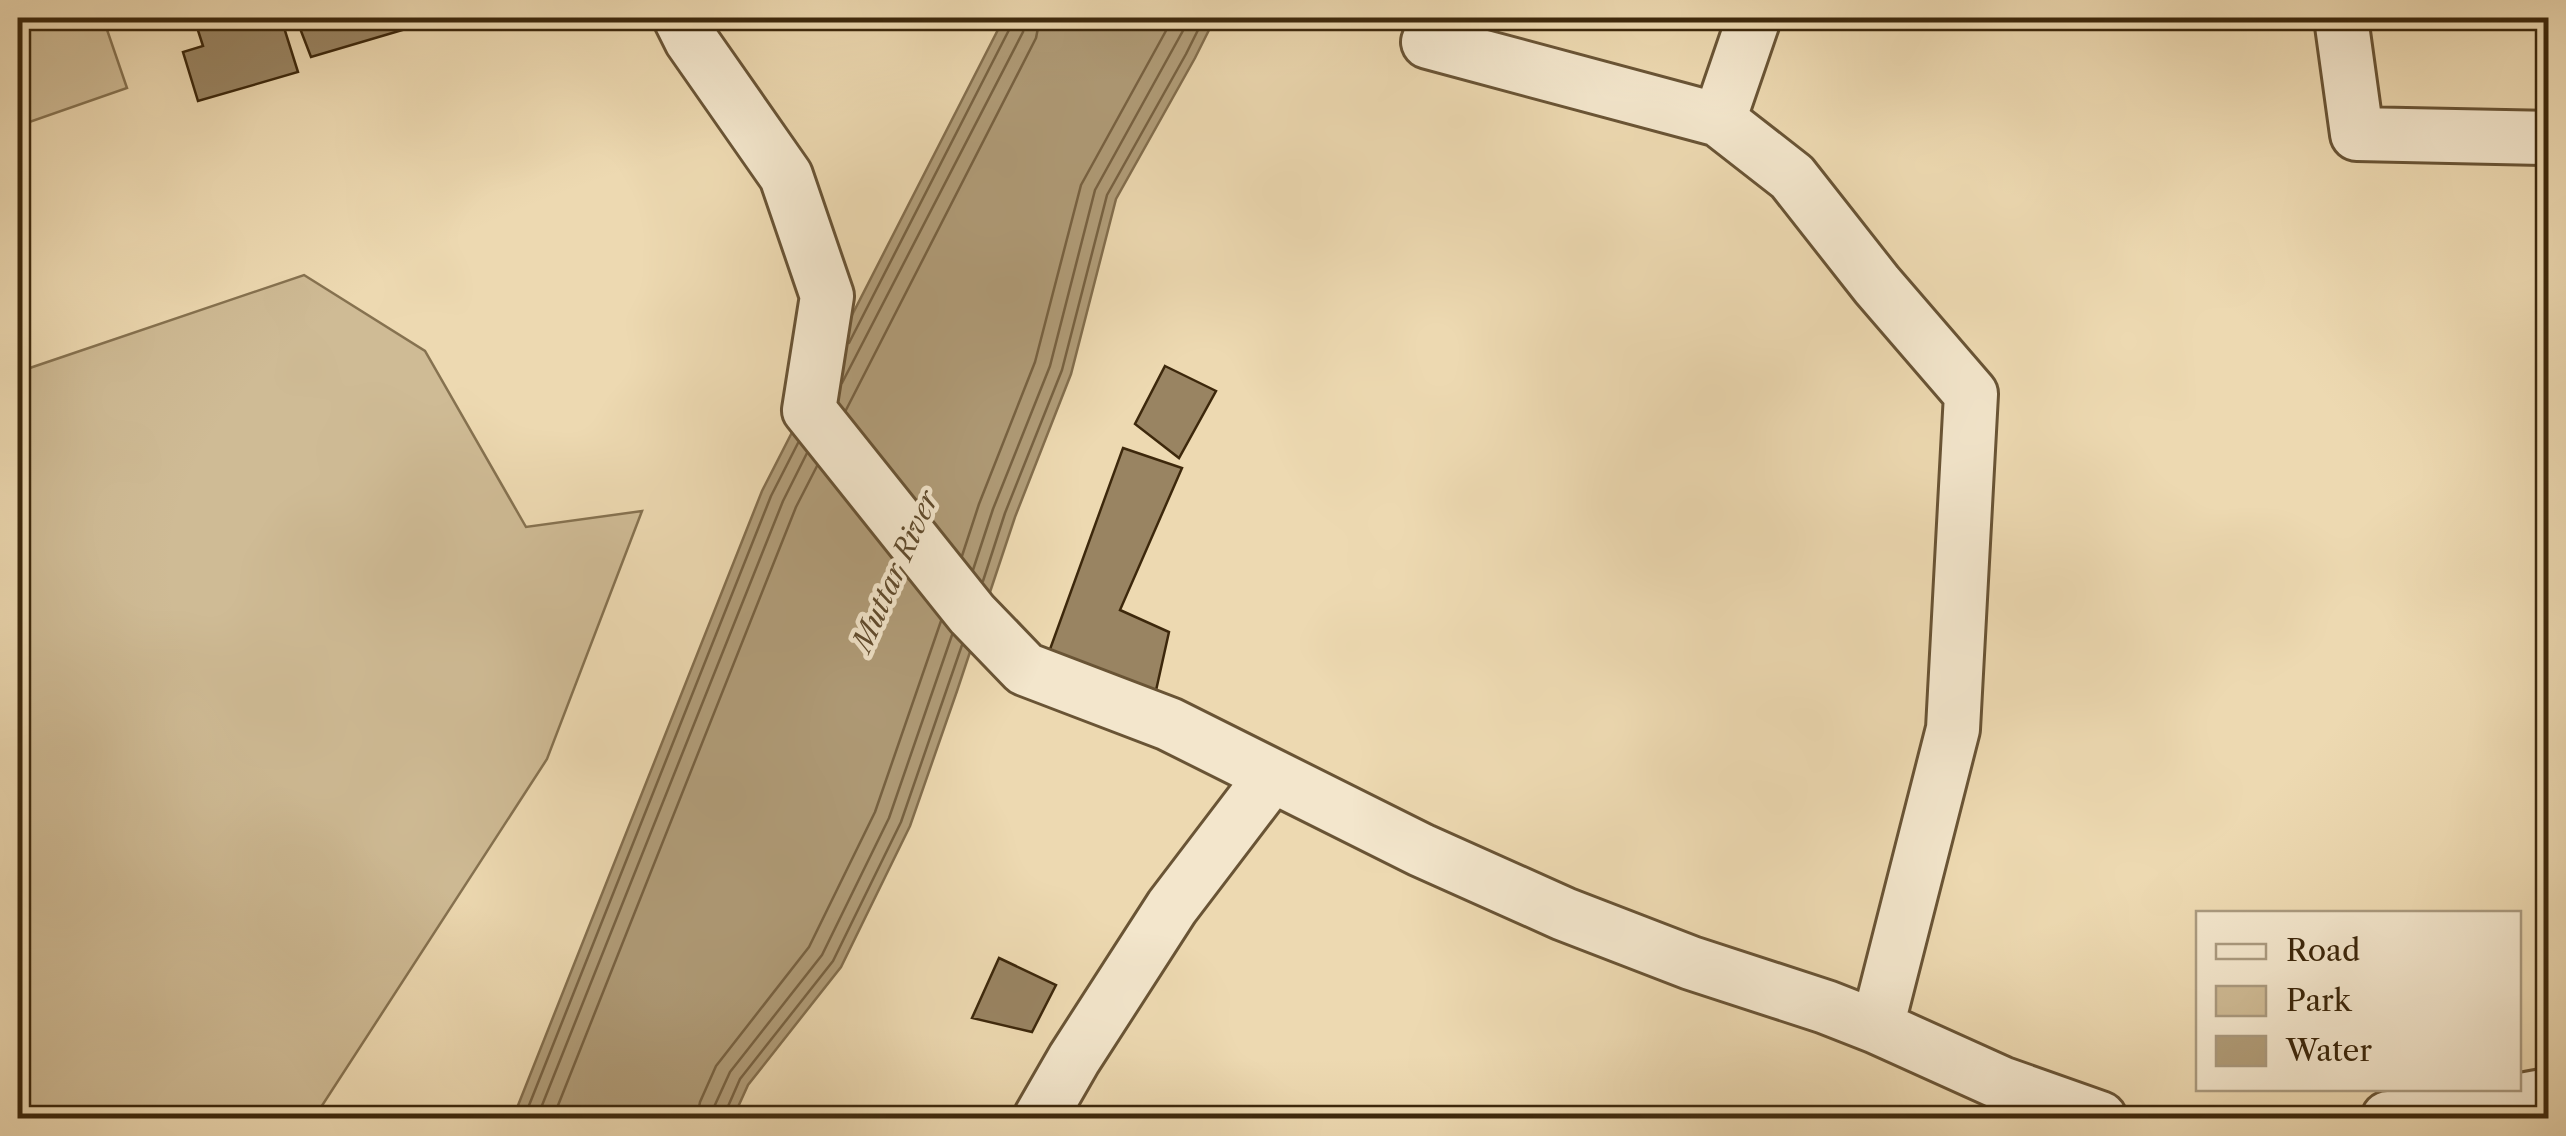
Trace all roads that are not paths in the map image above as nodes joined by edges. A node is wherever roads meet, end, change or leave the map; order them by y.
1 (680, 18) edge
2 (1754, 18) edge
3 (2341, 18) edge
4 (1428, 42) dead end
5 (1719, 120) junction
6 (2548, 138) edge
7 (1271, 777) junction
8 (1877, 1027) junction
9 (2548, 1095) edge
10 (1040, 1118) edge
11 (2100, 1118) edge
12 (2388, 1118) edge

1 - 7 street
2 - 5 street
3 - 6 street
4 - 5 street
5 - 8 street
7 - 8 street
7 - 10 street
8 - 11 street
9 - 12 street

